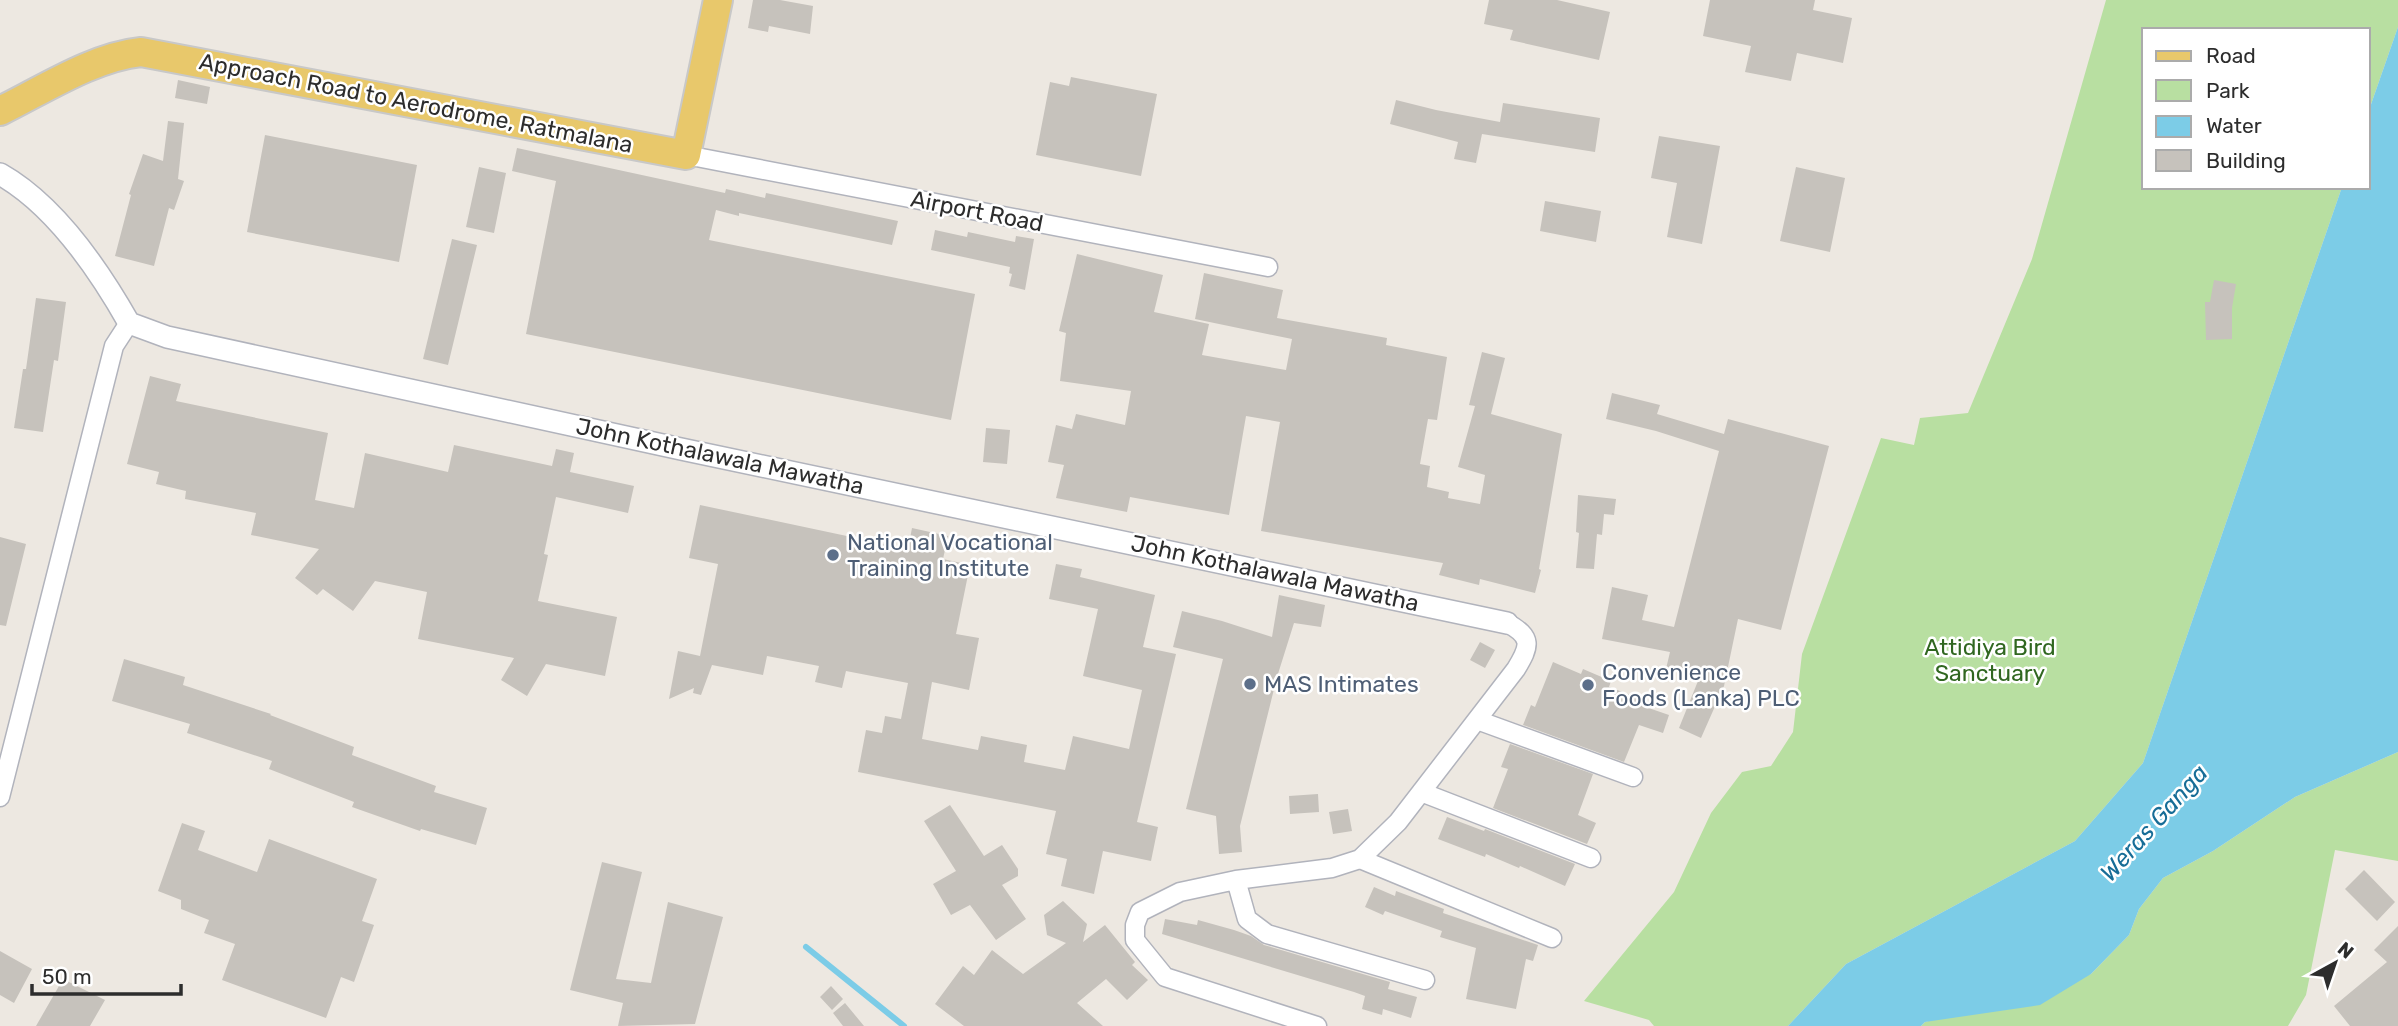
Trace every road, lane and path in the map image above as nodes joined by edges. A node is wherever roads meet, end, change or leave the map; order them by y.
1 (718, 0) edge
2 (0, 111) edge
3 (686, 155) junction
4 (0, 174) edge
5 (1268, 267) dead end
6 (129, 323) junction
7 (1507, 623) joint
8 (1476, 720) junction
9 (1633, 777) dead end
10 (1421, 792) junction
11 (0, 797) edge
12 (1360, 859) junction
13 (1591, 859) dead end
14 (1236, 880) junction
15 (1552, 937) dead end
16 (1425, 980) dead end
17 (1317, 1026) edge

1 - 3 main road
2 - 3 main road, Approach Road to Aerodrome, Ratmalana
3 - 5 street, Airport Road
4 - 6 street
6 - 7 street, John Kothalawala Mawatha
6 - 11 street
7 - 8 street
8 - 9 street
8 - 10 street
10 - 12 street
10 - 13 street
12 - 14 street
12 - 15 street
14 - 16 street
14 - 17 street

